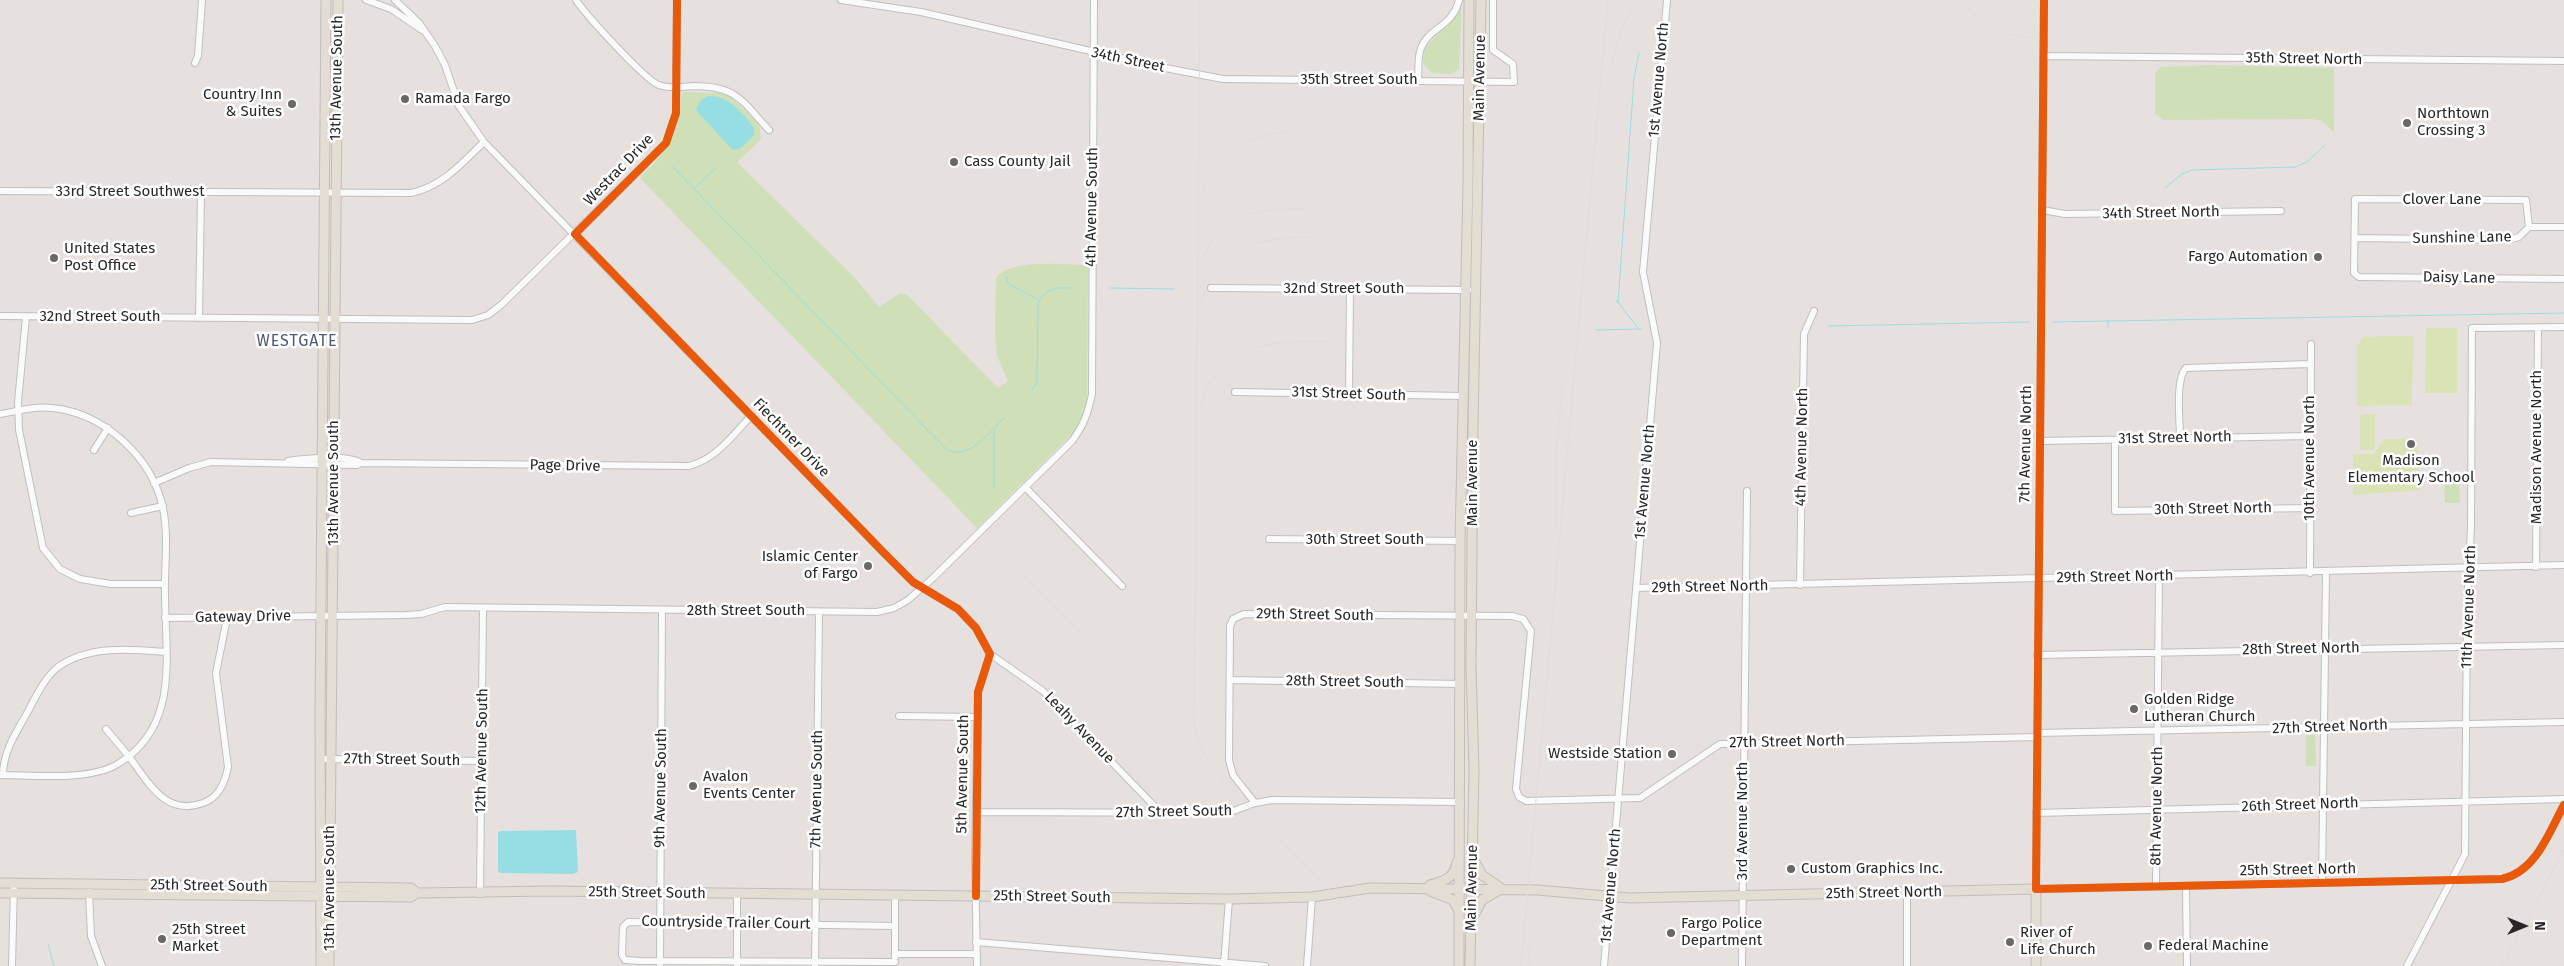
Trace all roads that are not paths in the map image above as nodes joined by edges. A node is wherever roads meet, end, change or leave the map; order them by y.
1 (202, 0) edge
2 (326, 0) edge
3 (338, 0) edge
4 (366, 0) edge
5 (395, 0) edge
6 (576, 0) edge
7 (677, 0) edge
8 (840, 0) edge
9 (1094, 0) edge
10 (1459, 0) edge
11 (1469, 0) edge
12 (1481, 0) edge
13 (1493, 0) edge
14 (1667, 0) edge
15 (2044, 0) edge
16 (422, 30) junction
17 (1093, 52) junction
18 (2044, 56) junction
19 (2564, 62) edge
20 (195, 63) dead end
21 (325, 80) junction
22 (1249, 80) joint
23 (1418, 80) junction
24 (1469, 81) junction
25 (1481, 82) junction
26 (677, 86) junction
27 (337, 125) junction
28 (769, 130) dead end
29 (484, 142) junction
30 (0, 191) edge
31 (201, 193) junction
32 (325, 194) junction
33 (336, 194) junction
34 (2042, 210) junction
35 (2281, 211) dead end
36 (2529, 227) junction
37 (2564, 227) edge
38 (575, 234) junction
39 (2355, 238) junction
40 (2564, 279) edge
41 (1211, 288) dead end
42 (1350, 289) junction
43 (1466, 290) junction
44 (1477, 290) junction
45 (1814, 311) dead end
46 (0, 316) edge
47 (26, 317) junction
48 (199, 318) junction
49 (324, 319) junction
50 (336, 319) junction
51 (2564, 327) edge
52 (2538, 328) junction
53 (2311, 344) dead end
54 (2310, 364) junction
55 (1235, 392) dead end
56 (1349, 394) junction
57 (1463, 401) junction
58 (18, 410) junction
59 (0, 414) edge
60 (1088, 414) joint
61 (750, 416) junction
62 (108, 428) junction
63 (2310, 436) junction
64 (2180, 438) junction
65 (2115, 440) junction
66 (2040, 441) junction
67 (1473, 448) junction
68 (94, 450) dead end
69 (323, 462) junction
70 (334, 462) junction
71 (154, 484) junction
72 (1026, 487) junction
73 (1747, 491) dead end
74 (163, 506) junction
75 (2310, 508) junction
76 (131, 513) dead end
77 (1269, 539) dead end
78 (1460, 540) junction
79 (2564, 566) edge
80 (2536, 567) junction
81 (2470, 569) junction
82 (2310, 573) junction
83 (2326, 573) junction
84 (2159, 576) junction
85 (2038, 578) junction
86 (165, 584) junction
87 (1800, 585) junction
88 (1122, 586) dead end
89 (1745, 586) junction
90 (922, 587) junction
91 (1636, 588) junction
92 (484, 608) junction
93 (662, 610) junction
94 (819, 612) junction
95 (321, 616) junction
96 (332, 616) junction
97 (1460, 616) junction
98 (1471, 616) junction
99 (165, 618) junction
100 (227, 618) junction
101 (2564, 645) edge
102 (2467, 646) junction
103 (2325, 649) junction
104 (166, 652) junction
105 (2158, 652) junction
106 (990, 654) junction
107 (2037, 655) junction
108 (1460, 673) junction
109 (1230, 680) junction
110 (1460, 684) junction
111 (899, 716) dead end
112 (977, 717) junction
113 (2564, 722) edge
114 (2466, 723) junction
115 (2324, 727) junction
116 (106, 729) dead end
117 (2157, 731) junction
118 (2037, 735) junction
119 (1473, 736) junction
120 (1743, 742) junction
121 (128, 756) junction
122 (321, 759) junction
123 (331, 759) junction
124 (483, 761) junction
125 (2, 775) edge
126 (1617, 799) junction
127 (2564, 799) edge
128 (1461, 802) junction
129 (2466, 802) junction
130 (1255, 803) junction
131 (2323, 805) junction
132 (2564, 805) edge
133 (2156, 810) junction
134 (976, 812) junction
135 (1161, 813) junction
136 (2036, 813) junction
137 (1461, 832) junction
138 (1473, 850) junction
139 (2451, 881) junction
140 (2322, 882) junction
141 (0, 883) edge
142 (2156, 886) junction
143 (2186, 886) junction
144 (14, 888) junction
145 (1420, 888) junction
146 (1461, 888) junction
147 (1473, 888) junction
148 (89, 889) junction
149 (1502, 889) junction
150 (2036, 889) junction
151 (1537, 890) joint
152 (0, 892) edge
153 (325, 892) junction
154 (1907, 892) junction
155 (480, 894) junction
156 (660, 894) junction
157 (737, 895) junction
158 (816, 895) junction
159 (895, 895) junction
160 (976, 896) junction
161 (1742, 896) junction
162 (1312, 897) junction
163 (1612, 897) junction
164 (1229, 899) junction
165 (1460, 914) junction
166 (1472, 922) junction
167 (660, 923) junction
168 (737, 923) junction
169 (816, 924) junction
170 (895, 926) junction
171 (976, 942) junction
172 (895, 954) junction
173 (977, 954) junction
174 (660, 963) edge
175 (738, 964) edge
176 (815, 964) edge
177 (895, 964) edge
178 (1224, 964) edge
179 (12, 966) edge
180 (102, 966) edge
181 (321, 966) edge
182 (329, 966) edge
183 (977, 966) edge
184 (1265, 966) edge
185 (1307, 966) edge
186 (1459, 966) edge
187 (1470, 966) edge
188 (1604, 966) edge
189 (1742, 966) edge
190 (1907, 966) edge
191 (2036, 966) edge
192 (2187, 966) edge
193 (2407, 966) edge

1 - 20 street
2 - 21 main road, 13th Avenue South
3 - 27 main road, 13th Avenue South
4 - 16 street
5 - 16 street, Fiechtner Drive
6 - 26 street
7 - 26 street, Westrac Drive
8 - 17 street, 34th Street
9 - 17 street, 4th Avenue South
10 - 23 street
11 - 24 main road, Main Avenue
12 - 25 main road, Main Avenue
13 - 25 street, 35th Street South
14 - 91 street, 1st Avenue North
15 - 18 street, 7th Avenue North
16 - 29 street, Fiechtner Drive
17 - 22 street, 34th Street
17 - 60 street, 4th Avenue South
18 - 19 street, 35th Street North
18 - 34 street, 7th Avenue North
21 - 27 main road
21 - 32 main road, 13th Avenue South
22 - 23 street, 35th Street South
23 - 24 street, 35th Street South
24 - 25 street, 35th Street South
24 - 43 main road, Main Avenue
25 - 44 main road, Main Avenue
26 - 28 street
26 - 38 street, Westrac Drive
27 - 33 main road, 13th Avenue South
29 - 33 street, 33rd Street Southwest
29 - 38 street, Fiechtner Drive
30 - 31 street, 33rd Street Southwest
31 - 32 street, 33rd Street Southwest
31 - 48 street
32 - 33 street, 33rd Street Southwest
32 - 49 main road, 13th Avenue South
33 - 50 main road, 13th Avenue South
34 - 35 street, 34th Street North
34 - 66 street, 7th Avenue North
36 - 37 street, Sunshine Lane
36 - 39 street, Sunshine Lane
36 - 39 street, Clover Lane
38 - 50 street, Westrac Drive
38 - 61 street, Fiechtner Drive
39 - 40 street, Daisy Lane
41 - 42 street, 32nd Street South
42 - 43 street, 32nd Street South
42 - 56 street
43 - 44 street, 32nd Street South
43 - 57 main road, Main Avenue
44 - 67 main road, Main Avenue
45 - 87 street, 4th Avenue North
46 - 47 street, 32nd Street South
47 - 48 street, 32nd Street South
47 - 58 street
48 - 49 street, 32nd Street South
49 - 50 street, Westrac Drive
49 - 69 main road, 13th Avenue South
50 - 70 main road, 13th Avenue South
51 - 52 street
52 - 80 street, Madison Avenue North
52 - 81 street, 11th Avenue North
53 - 54 street, 10th Avenue North
54 - 63 street, 10th Avenue North
54 - 64 street
55 - 56 street, 31st Street South
56 - 57 street, 31st Street South
57 - 67 main road
57 - 78 main road, Main Avenue
58 - 59 street
58 - 62 street
58 - 86 street
60 - 72 street, 28th Street South
61 - 70 street, Page Drive
61 - 90 street, Fiechtner Drive
62 - 68 street
62 - 71 street
63 - 64 street, 31st Street North
63 - 75 street, 10th Avenue North
64 - 65 street, 31st Street North
65 - 66 street, 31st Street North
65 - 75 street, 30th Street North
66 - 85 street, 7th Avenue North
67 - 98 main road, Main Avenue
69 - 70 street, Page Drive
69 - 71 street, Page Drive
69 - 95 main road, 13th Avenue South
70 - 96 main road, 13th Avenue South
71 - 74 street
72 - 88 street
72 - 90 street, 28th Street South
73 - 89 street, 3rd Avenue North
74 - 76 street
74 - 86 street
75 - 82 street, 10th Avenue North
77 - 78 street, 30th Street South
78 - 97 main road, Main Avenue
79 - 80 street, 29th Street North
80 - 81 street, 29th Street North
81 - 83 street, 29th Street North
81 - 102 street, 11th Avenue North
82 - 83 street, 29th Street North
82 - 84 street, 29th Street North
83 - 103 street
84 - 85 street, 29th Street North
84 - 105 street, 8th Avenue North
85 - 87 street, 29th Street North
85 - 107 street, 7th Avenue North
86 - 99 street
87 - 89 street, 29th Street North
89 - 91 street, 29th Street North
89 - 120 street, 3rd Avenue North
90 - 94 street, 28th Street South
90 - 106 street, Fiechtner Drive
91 - 126 street, 1st Avenue North
92 - 93 street, 28th Street South
92 - 96 street, 28th Street South
92 - 124 street, 12th Avenue South
93 - 94 street, 28th Street South
93 - 156 street, 9th Avenue South
94 - 158 street, 7th Avenue South
95 - 96 street, 28th Street South
95 - 100 street, Gateway Drive
95 - 122 main road, 13th Avenue South
96 - 123 main road, 13th Avenue South
97 - 98 street, 29th Street South
97 - 108 main road, Main Avenue
97 - 109 street, 29th Street South
98 - 119 main road, Main Avenue
98 - 126 street, 27th Street North
99 - 100 street, Gateway Drive
99 - 104 street
100 - 121 street
101 - 102 street, 28th Street North
102 - 103 street, 28th Street North
102 - 114 street, 11th Avenue North
103 - 105 street, 28th Street North
103 - 115 street
104 - 121 street
104 - 125 street
105 - 107 street, 28th Street North
105 - 117 street, 8th Avenue North
106 - 112 street, 5th Avenue South
106 - 135 street, Leahy Avenue
107 - 118 street, 7th Avenue North
108 - 110 main road, Main Avenue
108 - 119 main road
109 - 110 street, 28th Street South
109 - 130 street, 29th Street South
110 - 128 main road, Main Avenue
111 - 112 street
112 - 134 street, 5th Avenue South
113 - 114 street, 27th Street North
114 - 115 street, 27th Street North
114 - 129 street, 11th Avenue North
115 - 117 street, 27th Street North
115 - 131 street
116 - 121 street
117 - 118 street, 27th Street North
117 - 133 street, 8th Avenue North
118 - 120 street, 27th Street North
118 - 136 street, 7th Avenue North
119 - 138 main road, Main Avenue
120 - 126 street, 27th Street North
120 - 161 street, 3rd Avenue North
121 - 125 street
122 - 123 street, 27th Street South
122 - 153 main road, 13th Avenue South
123 - 124 street, 27th Street South
123 - 153 main road, 13th Avenue South
124 - 155 street, 12th Avenue South
126 - 163 street, 1st Avenue North
127 - 129 street, 26th Street North
128 - 130 street, 27th Street South
128 - 137 main road, Main Avenue
129 - 131 street, 26th Street North
129 - 139 street, 11th Avenue North
130 - 135 street, 27th Street South
131 - 133 street, 26th Street North
131 - 140 street
132 - 139 street, 25th Street North
133 - 136 street, 26th Street North
133 - 142 street, 8th Avenue North
134 - 135 street, 27th Street South
134 - 160 street, 5th Avenue South
136 - 150 street, 7th Avenue North
137 - 145 main road
137 - 146 main road, Main Avenue
138 - 147 main road, Main Avenue
138 - 149 main road
139 - 140 street, 25th Street North
139 - 193 street, 11th Avenue North
140 - 143 street, 25th Street North
141 - 144 main road, 25th Street South
142 - 143 street, 25th Street North
142 - 150 street, 25th Street North
143 - 192 street
144 - 148 main road, 25th Street South
144 - 152 main road, 25th Street South
144 - 179 street
145 - 146 main road, 25th Street South
145 - 162 main road, 25th Street South
145 - 165 main road
146 - 147 main road, 25th Street South
146 - 165 main road, Main Avenue
147 - 149 main road, 25th Street South
147 - 166 main road, Main Avenue
148 - 153 main road, 25th Street South
148 - 180 street
149 - 151 main road, 25th Street South
149 - 166 main road
150 - 154 main road, 25th Street North
150 - 191 main road, 7th Avenue North
151 - 163 main road, 25th Street North
153 - 155 main road, 25th Street South
153 - 181 main road, 13th Avenue South
153 - 182 main road, 13th Avenue South
154 - 161 main road, 25th Street North
154 - 190 street
155 - 156 main road, 25th Street South
156 - 157 main road, 25th Street South
156 - 167 street, 9th Avenue South
157 - 158 main road, 25th Street South
157 - 168 street
158 - 159 main road, 25th Street South
158 - 169 street, 7th Avenue South
159 - 160 main road, 25th Street South
159 - 170 street
160 - 164 main road, 25th Street South
160 - 171 street, 5th Avenue South
161 - 163 main road, 25th Street North
161 - 189 street, 3rd Avenue North
162 - 164 main road, 25th Street South
162 - 185 street
163 - 188 street, 1st Avenue North
164 - 178 street
165 - 186 main road, Main Avenue
166 - 187 main road, Main Avenue
167 - 168 street, Countryside Trailer Court
167 - 174 street, 9th Avenue South
167 - 174 street, Countryside Trailer Court
168 - 169 street, Countryside Trailer Court
168 - 175 street
169 - 170 street, Countryside Trailer Court
169 - 176 street, 7th Avenue South
170 - 172 street
171 - 173 street, 5th Avenue South
171 - 178 street
172 - 173 street
172 - 177 street
173 - 183 street, 5th Avenue South
174 - 175 street, Countryside Trailer Court
175 - 176 street, Countryside Trailer Court
176 - 177 street, Countryside Trailer Court
178 - 184 street

